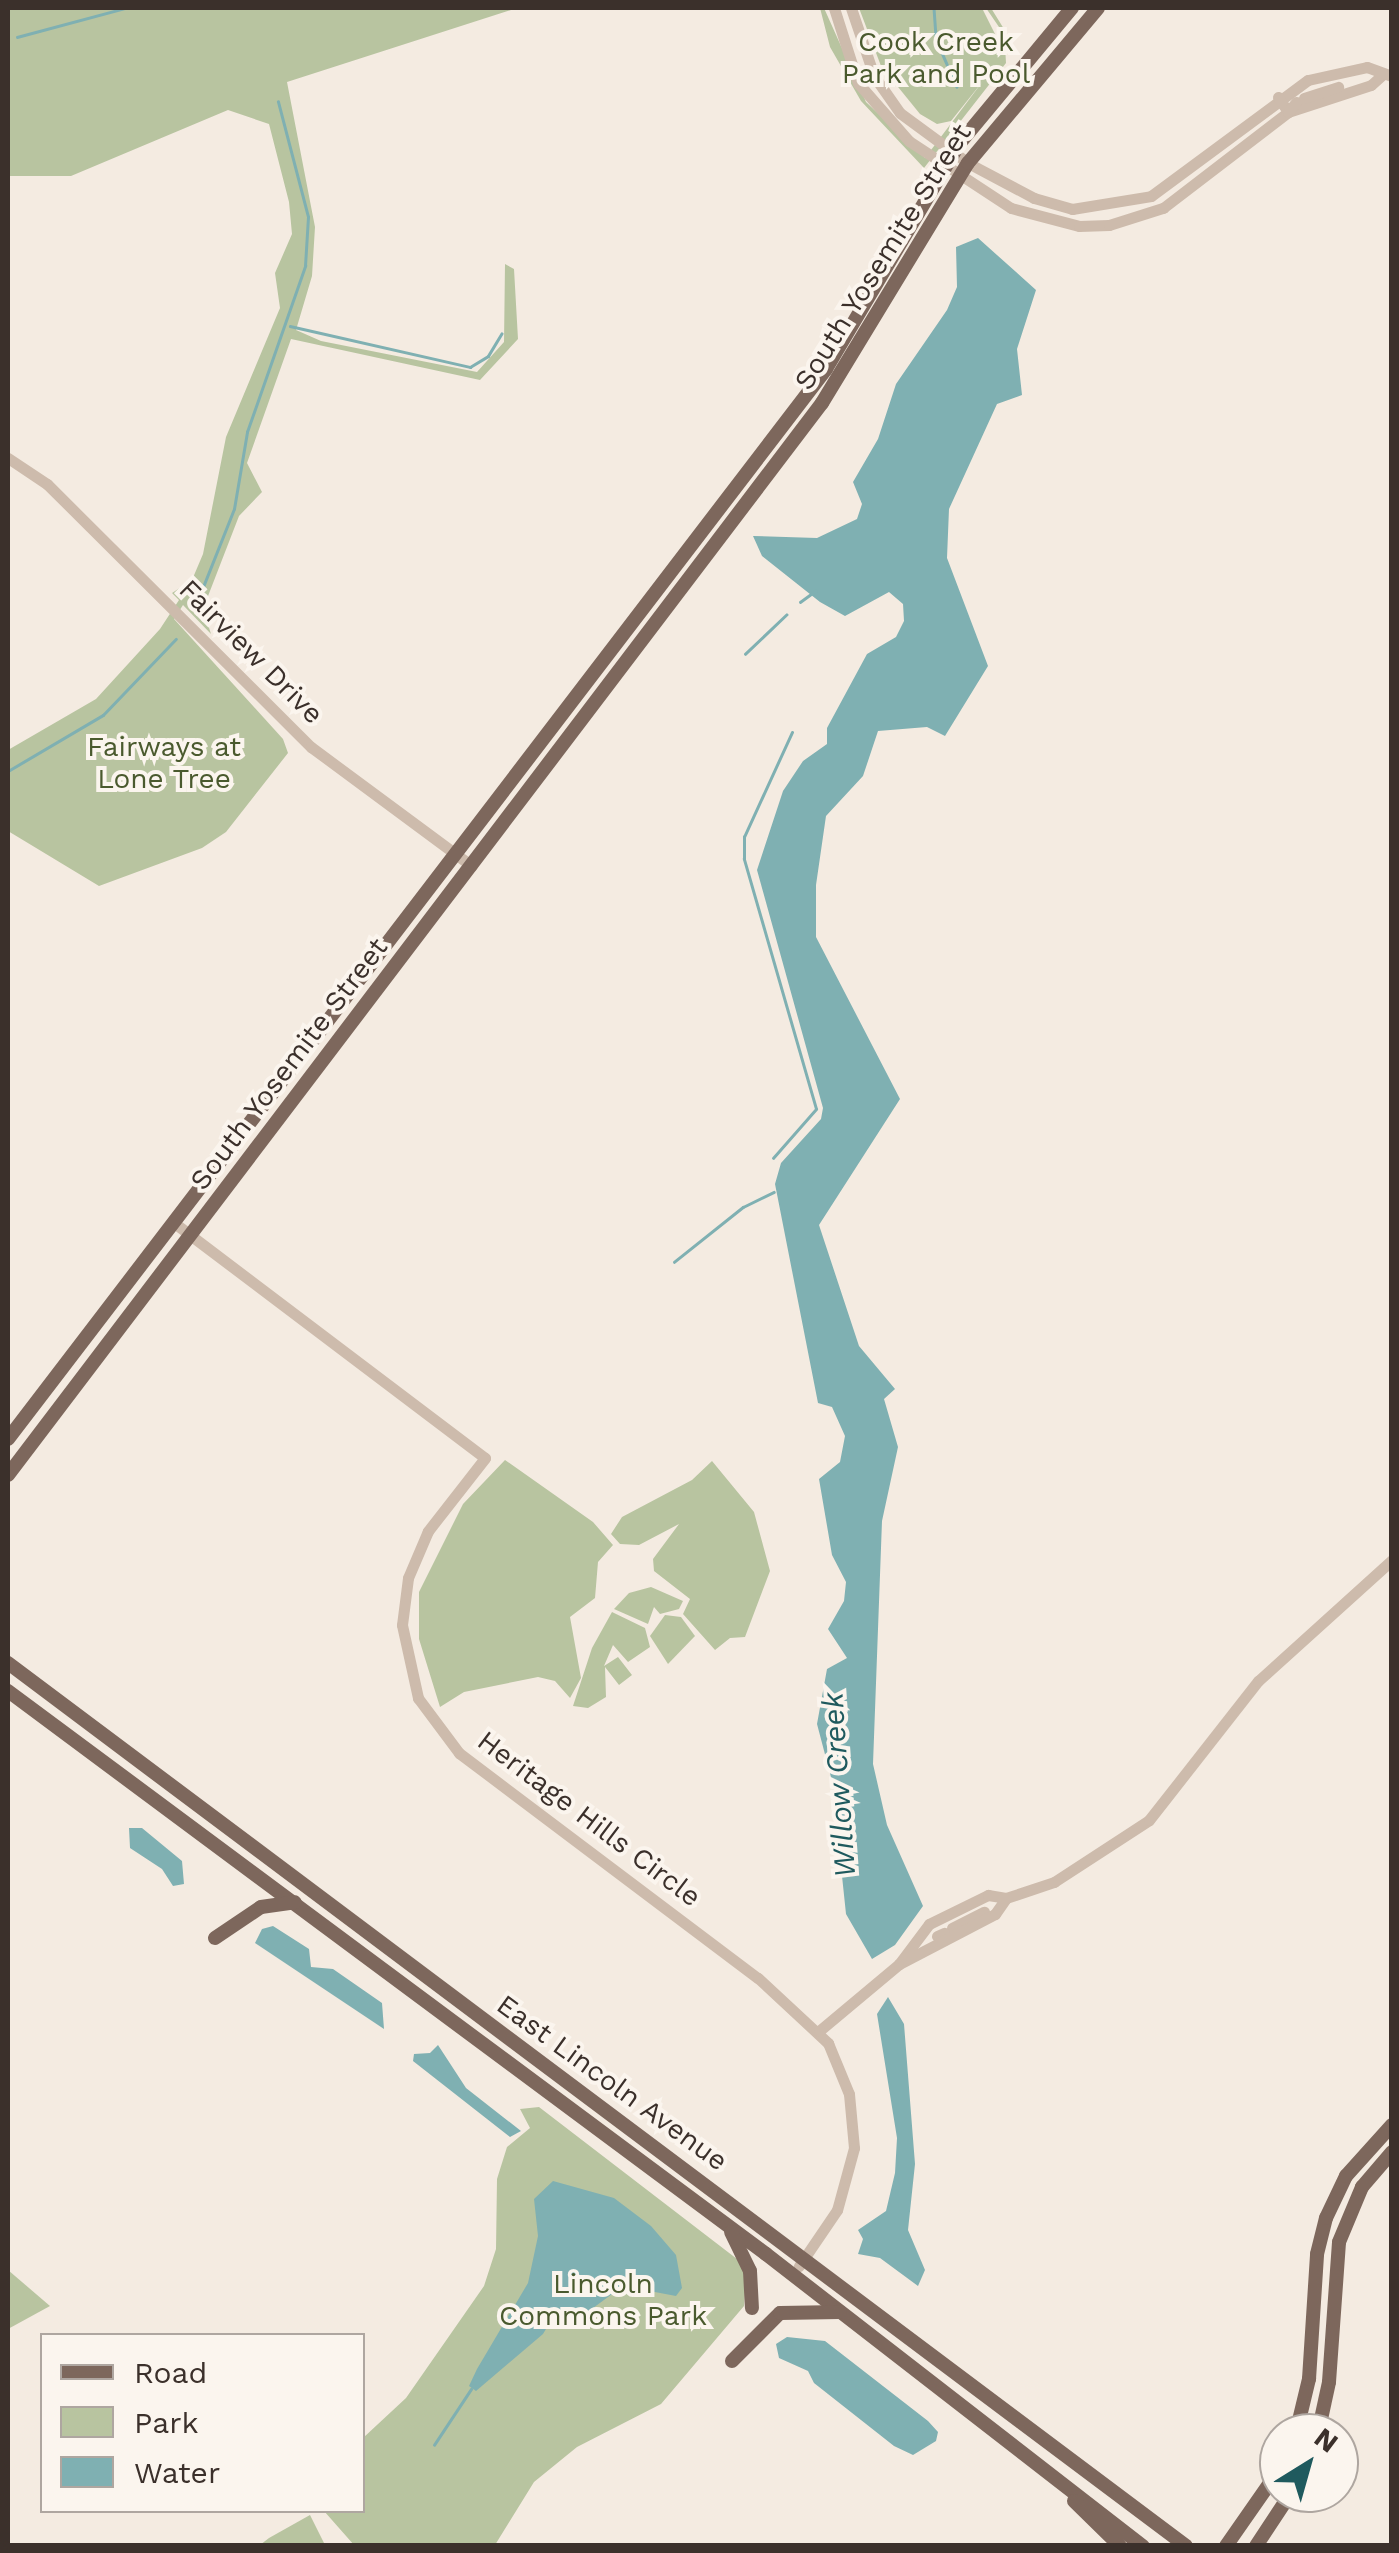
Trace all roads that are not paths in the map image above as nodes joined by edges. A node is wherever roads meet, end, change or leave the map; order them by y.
1 (834, 8) edge
2 (851, 8) edge
3 (1072, 8) edge
4 (1098, 8) edge
5 (1330, 73) junction
6 (1387, 76) edge
7 (1308, 80) junction
8 (1341, 88) junction
9 (1278, 97) junction
10 (1300, 101) junction
11 (949, 160) junction
12 (964, 169) junction
13 (8, 458) edge
14 (607, 658) junction
15 (611, 684) junction
16 (457, 855) junction
17 (472, 866) junction
18 (173, 1222) junction
19 (190, 1235) junction
20 (8, 1439) edge
21 (8, 1475) edge
22 (1392, 1560) edge
23 (8, 1663) edge
24 (8, 1692) edge
25 (295, 1902) junction
26 (1003, 1902) junction
27 (951, 1910) junction
28 (930, 1924) junction
29 (947, 1933) junction
30 (215, 1938) dead end
31 (898, 1964) junction
32 (819, 2031) junction
33 (1392, 2125) edge
34 (1392, 2152) edge
35 (728, 2226) junction
36 (804, 2262) junction
37 (752, 2308) dead end
38 (842, 2312) junction
39 (732, 2361) dead end
40 (1301, 2413) edge
41 (1322, 2413) edge
42 (1012, 2442) junction
43 (1259, 2499) edge
44 (1278, 2513) edge
45 (1120, 2546) edge
46 (1143, 2546) edge
47 (1186, 2546) edge
48 (1226, 2546) edge
49 (1256, 2546) edge

1 - 11 street
2 - 11 street
3 - 11 main road, South Yosemite Street
4 - 12 main road, South Yosemite Street
5 - 6 street
5 - 7 street
5 - 8 street
6 - 8 street
7 - 9 street
7 - 10 street
8 - 10 street
8 - 10 street
9 - 10 street
9 - 12 street
10 - 12 street
11 - 12 street
11 - 14 main road, South Yosemite Street
12 - 15 main road, South Yosemite Street
13 - 16 street, Fairview Drive
14 - 15 main road
14 - 16 main road, South Yosemite Street
15 - 17 main road, South Yosemite Street
16 - 17 street, Fairview Drive
16 - 18 main road, South Yosemite Street
17 - 19 main road, South Yosemite Street
18 - 19 street, Heritage Hills Circle
18 - 20 main road, South Yosemite Street
19 - 21 main road, South Yosemite Street
19 - 32 street, Heritage Hills Circle
22 - 26 street
23 - 36 main road, East Lincoln Avenue
24 - 25 main road, East Lincoln Avenue
25 - 30 main road
25 - 35 main road, East Lincoln Avenue
26 - 27 street
26 - 29 street
26 - 29 street
27 - 28 street
27 - 29 street
28 - 29 street
28 - 31 street
29 - 31 street
31 - 32 street
32 - 36 street, Heritage Hills Circle
33 - 40 main road
34 - 41 main road
35 - 37 main road
35 - 38 main road, East Lincoln Avenue
36 - 47 main road, East Lincoln Avenue
38 - 39 main road
38 - 42 main road, East Lincoln Avenue
42 - 45 main road
42 - 46 main road, East Lincoln Avenue
43 - 48 main road
44 - 49 main road

